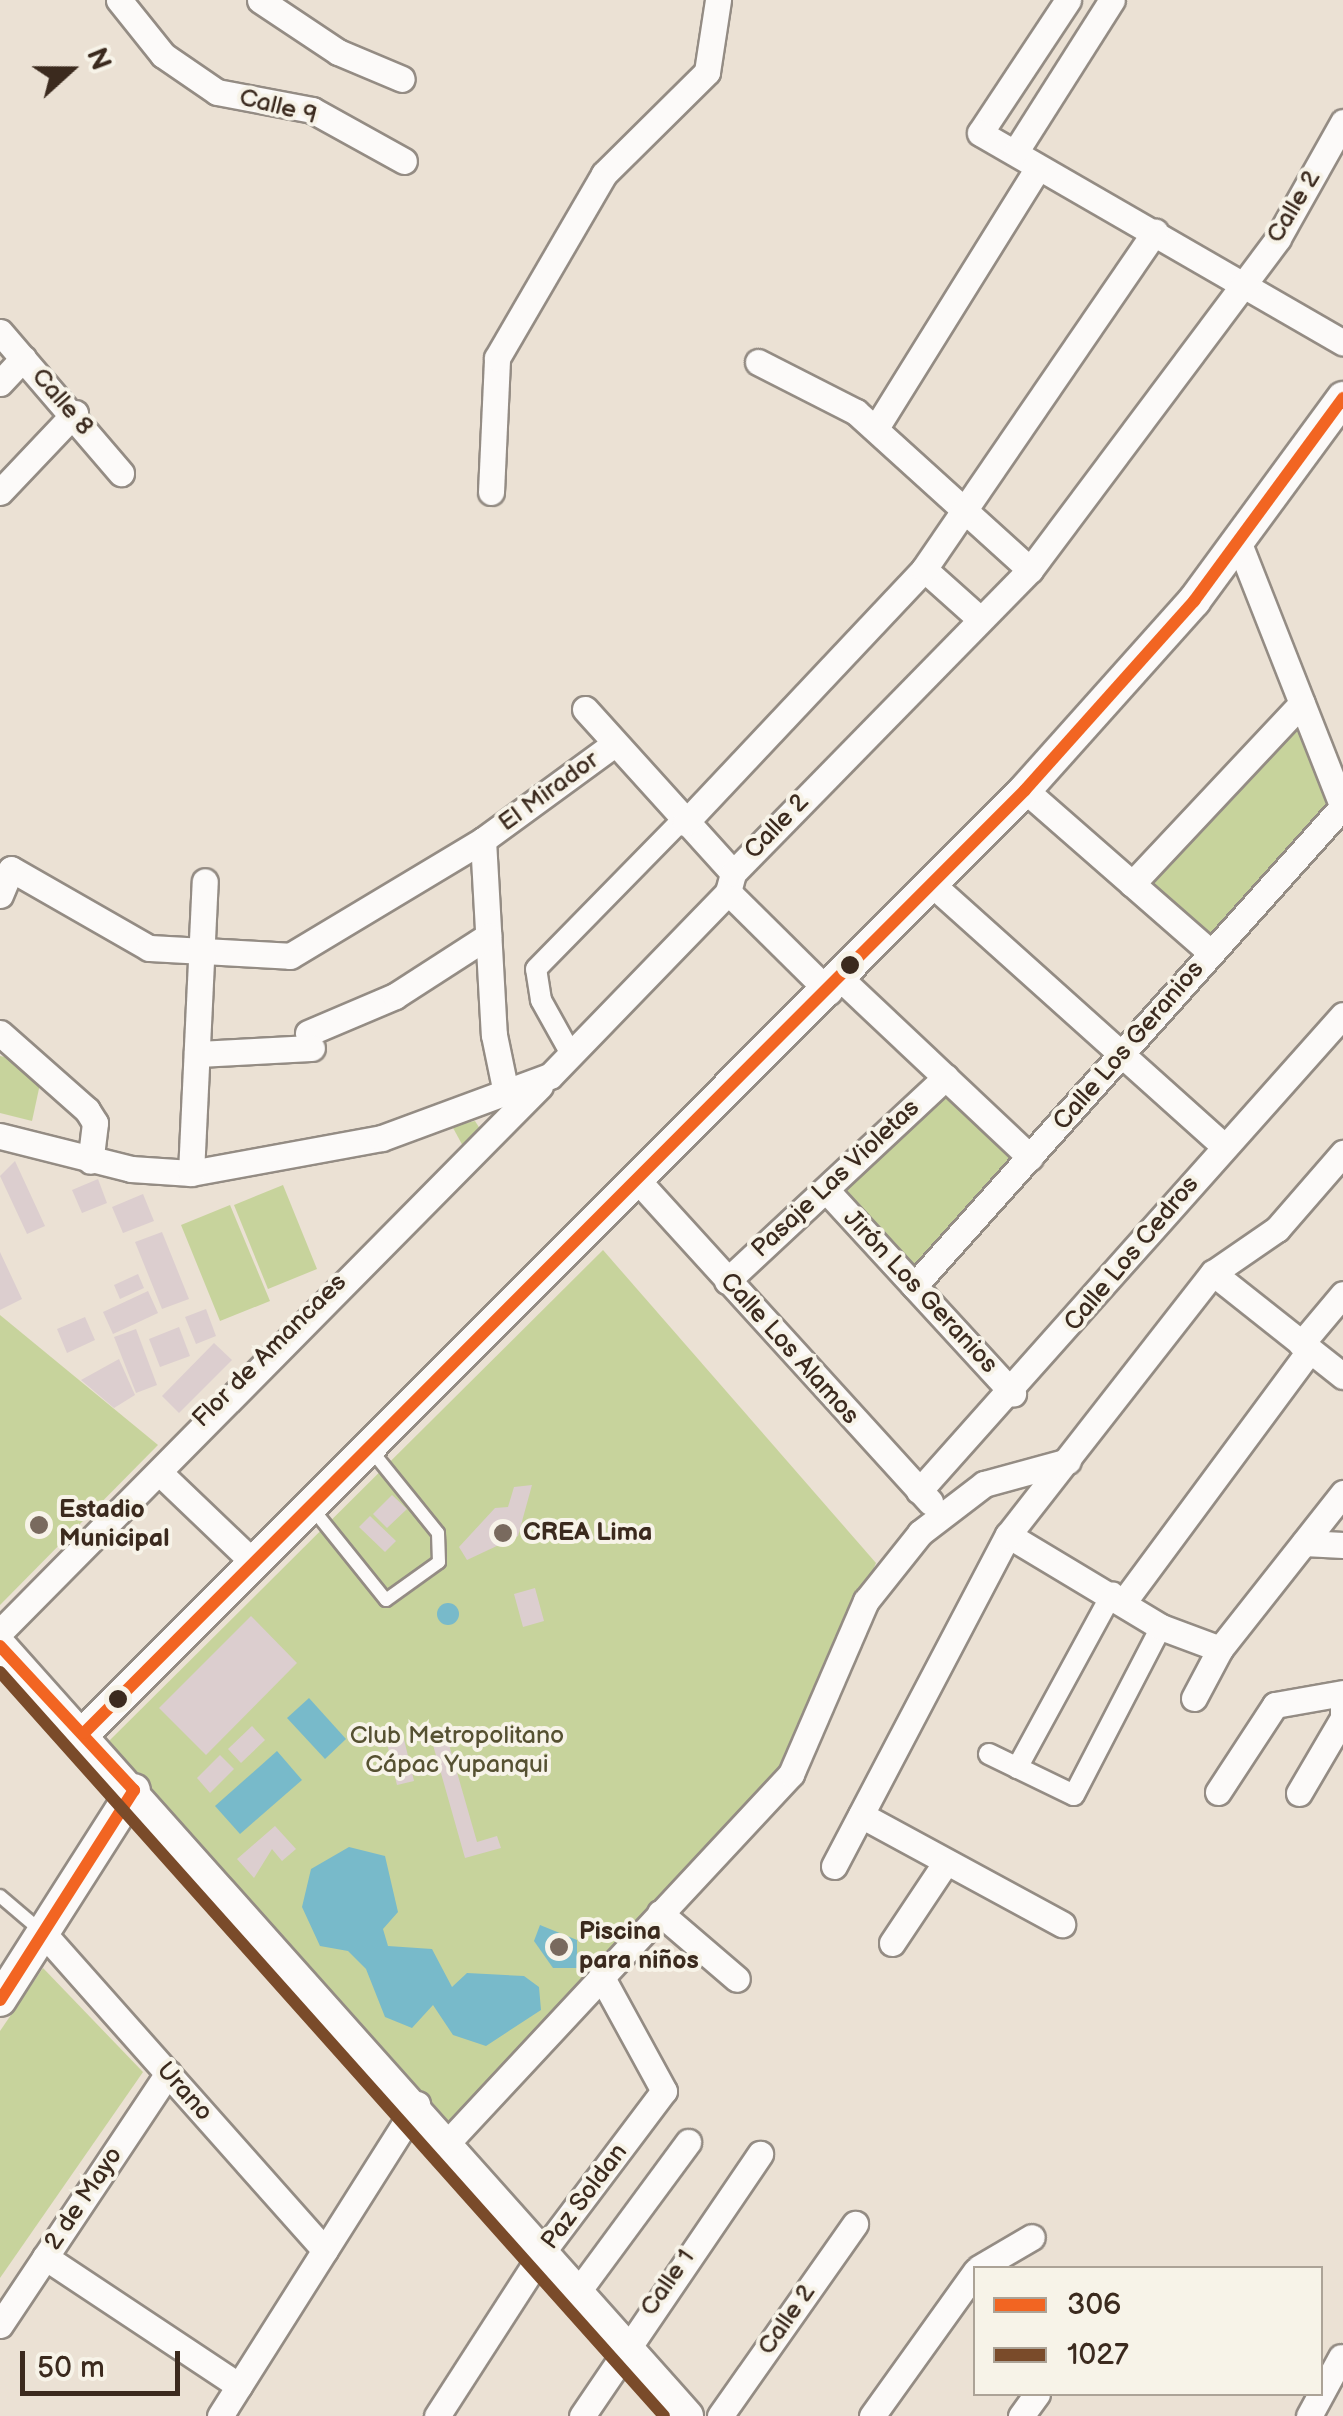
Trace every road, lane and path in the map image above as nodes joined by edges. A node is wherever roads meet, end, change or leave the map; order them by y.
1 (119, 0) edge
2 (260, 0) edge
3 (718, 0) edge
4 (1068, 0) edge
5 (1112, 0) edge
6 (402, 79) dead end
7 (1343, 122) edge
8 (1016, 151) junction
9 (404, 161) dead end
10 (1038, 168) junction
11 (1155, 232) junction
12 (1238, 287) junction
13 (0, 332) edge
14 (1343, 342) edge
15 (23, 358) junction
16 (758, 362) dead end
17 (0, 383) edge
18 (75, 414) junction
19 (1340, 415) edge
20 (876, 428) junction
21 (121, 473) dead end
22 (0, 492) edge
23 (490, 492) dead end
24 (965, 514) junction
25 (1238, 541) junction
26 (924, 568) junction
27 (1030, 570) junction
28 (980, 619) junction
29 (1302, 703) junction
30 (584, 709) dead end
31 (614, 744) junction
32 (1026, 790) junction
33 (1343, 807) edge
34 (683, 822) junction
35 (484, 840) junction
36 (205, 881) dead end
37 (731, 882) junction
38 (1132, 884) junction
39 (934, 886) junction
40 (0, 895) edge
41 (488, 936) junction
42 (1211, 953) junction
43 (206, 954) junction
44 (835, 985) junction
45 (1343, 1015) edge
46 (0, 1032) edge
47 (197, 1054) junction
48 (571, 1054) junction
49 (1124, 1054) junction
50 (550, 1076) junction
51 (946, 1077) junction
52 (506, 1093) junction
53 (0, 1136) edge
54 (1224, 1146) junction
55 (1343, 1153) edge
56 (1030, 1158) junction
57 (90, 1162) junction
58 (191, 1173) junction
59 (640, 1184) junction
60 (827, 1191) junction
61 (1212, 1273) junction
62 (727, 1281) junction
63 (914, 1286) junction
64 (1343, 1294) edge
65 (1305, 1347) junction
66 (1343, 1376) edge
67 (1013, 1393) junction
68 (371, 1450) junction
69 (1068, 1461) junction
70 (163, 1476) junction
71 (984, 1484) junction
72 (919, 1491) junction
73 (1343, 1493) edge
74 (312, 1508) junction
75 (1026, 1511) junction
76 (940, 1513) junction
77 (1008, 1535) junction
78 (1304, 1543) junction
79 (1343, 1545) edge
80 (255, 1564) junction
81 (1119, 1596) junction
82 (1162, 1626) junction
83 (0, 1632) edge
84 (0, 1646) edge
85 (1220, 1649) junction
86 (1343, 1695) edge
87 (1194, 1698) dead end
88 (1314, 1702) junction
89 (1343, 1718) edge
90 (84, 1733) junction
91 (989, 1754) dead end
92 (1017, 1768) junction
93 (134, 1790) junction
94 (1218, 1792) dead end
95 (1299, 1793) dead end
96 (860, 1815) junction
97 (946, 1862) junction
98 (834, 1866) dead end
99 (0, 1896) edge
100 (660, 1912) junction
101 (1062, 1924) dead end
102 (44, 1934) junction
103 (892, 1943) dead end
104 (601, 1976) junction
105 (737, 1979) dead end
106 (0, 2000) edge
107 (168, 2073) junction
108 (417, 2104) junction
109 (449, 2141) junction
110 (688, 2142) dead end
111 (760, 2154) dead end
112 (855, 2224) dead end
113 (1032, 2237) dead end
114 (325, 2250) junction
115 (544, 2250) junction
116 (45, 2257) junction
117 (984, 2266) edge
118 (973, 2276) edge
119 (579, 2290) junction
120 (0, 2325) edge
121 (625, 2344) junction
122 (1341, 2357) edge
123 (239, 2386) junction
124 (1323, 2390) edge
125 (220, 2416) edge
126 (437, 2416) edge
127 (582, 2416) edge
128 (687, 2416) edge
129 (720, 2416) edge
130 (872, 2416) edge

1 - 9 street, Calle 9
2 - 6 street
3 - 23 street
4 - 8 street
5 - 8 street
7 - 12 street, Calle 2
8 - 10 street
10 - 11 street
10 - 20 street
11 - 12 street
11 - 24 street
12 - 14 street
12 - 27 street, Calle 2
13 - 15 street, Calle 8
15 - 17 street
15 - 18 street, Calle 8
16 - 20 street
18 - 21 street, Calle 8
18 - 22 street
19 - 25 street
20 - 24 street
24 - 26 street
24 - 27 street
25 - 29 street
25 - 32 street
26 - 28 street
26 - 34 street
27 - 28 street, Calle 2
28 - 37 street, Calle 2
29 - 33 street
29 - 38 street
30 - 31 street
31 - 34 street
31 - 35 street, El Mirador
32 - 38 street
32 - 39 street
33 - 42 street, Calle Los Geranios
34 - 37 street
34 - 48 street
35 - 41 street
35 - 43 street, El Mirador
36 - 43 street
37 - 44 street
37 - 48 street, Calle 2
38 - 42 street
39 - 44 street
39 - 49 street
40 - 43 street, El Mirador
41 - 47 street
41 - 52 street
42 - 49 street, Calle Los Geranios
43 - 47 street
44 - 51 street
44 - 59 street
45 - 54 street, Calle Los Cedros
46 - 57 street
47 - 58 street
48 - 50 street, Calle 2
49 - 54 street
49 - 56 street, Calle Los Geranios
50 - 52 street, Calle 2
50 - 70 street, Flor de Amancaes
51 - 56 street
51 - 60 street, Pasaje Las Violetas
52 - 58 street, Calle 2
53 - 57 street, Calle 2
54 - 67 street, Calle Los Cedros
55 - 61 street
56 - 63 street, Calle Los Geranios
57 - 58 street, Calle 2
59 - 62 street, Calle Los Alamos
59 - 68 street
60 - 62 street, Pasaje Las Violetas
60 - 63 street, Jirón Los Geranios
61 - 65 street
61 - 69 street
62 - 72 street, Calle Los Alamos
63 - 67 street, Jirón Los Geranios
64 - 65 street
65 - 66 street
65 - 81 street
67 - 72 street, Calle Los Cedros
68 - 74 street
68 - 74 lane
69 - 71 street
69 - 75 street
70 - 80 street
70 - 83 street, Flor de Amancaes
71 - 75 street
71 - 76 street
72 - 76 street, Calle Los Alamos
73 - 78 street
74 - 80 street
75 - 77 street
76 - 100 street
77 - 81 street
77 - 96 street
78 - 79 street
78 - 85 street
80 - 90 street
81 - 82 street
81 - 92 street
82 - 85 street
82 - 92 street
84 - 90 street
85 - 87 street
86 - 88 street
86 - 89 street
88 - 89 street
88 - 94 street
89 - 95 street
90 - 93 street
91 - 92 street
93 - 102 street
93 - 108 street
96 - 97 street
96 - 98 street
97 - 101 street
97 - 103 street
99 - 102 lane
100 - 104 street
100 - 105 street
102 - 106 street
102 - 107 street, Urano
104 - 109 street
104 - 115 street, Paz Soldan
107 - 114 street, Urano
107 - 116 street, 2 de Mayo
108 - 109 street
108 - 114 street
109 - 115 street
110 - 119 street
111 - 121 street, Calle 1
112 - 129 street, Calle 2
113 - 117 street
114 - 123 street
115 - 119 street
115 - 126 street, Paz Soldan
116 - 120 street, 2 de Mayo
116 - 123 street
118 - 130 street
119 - 121 street
121 - 127 street, Calle 1
121 - 128 street
122 - 124 street
123 - 125 street

